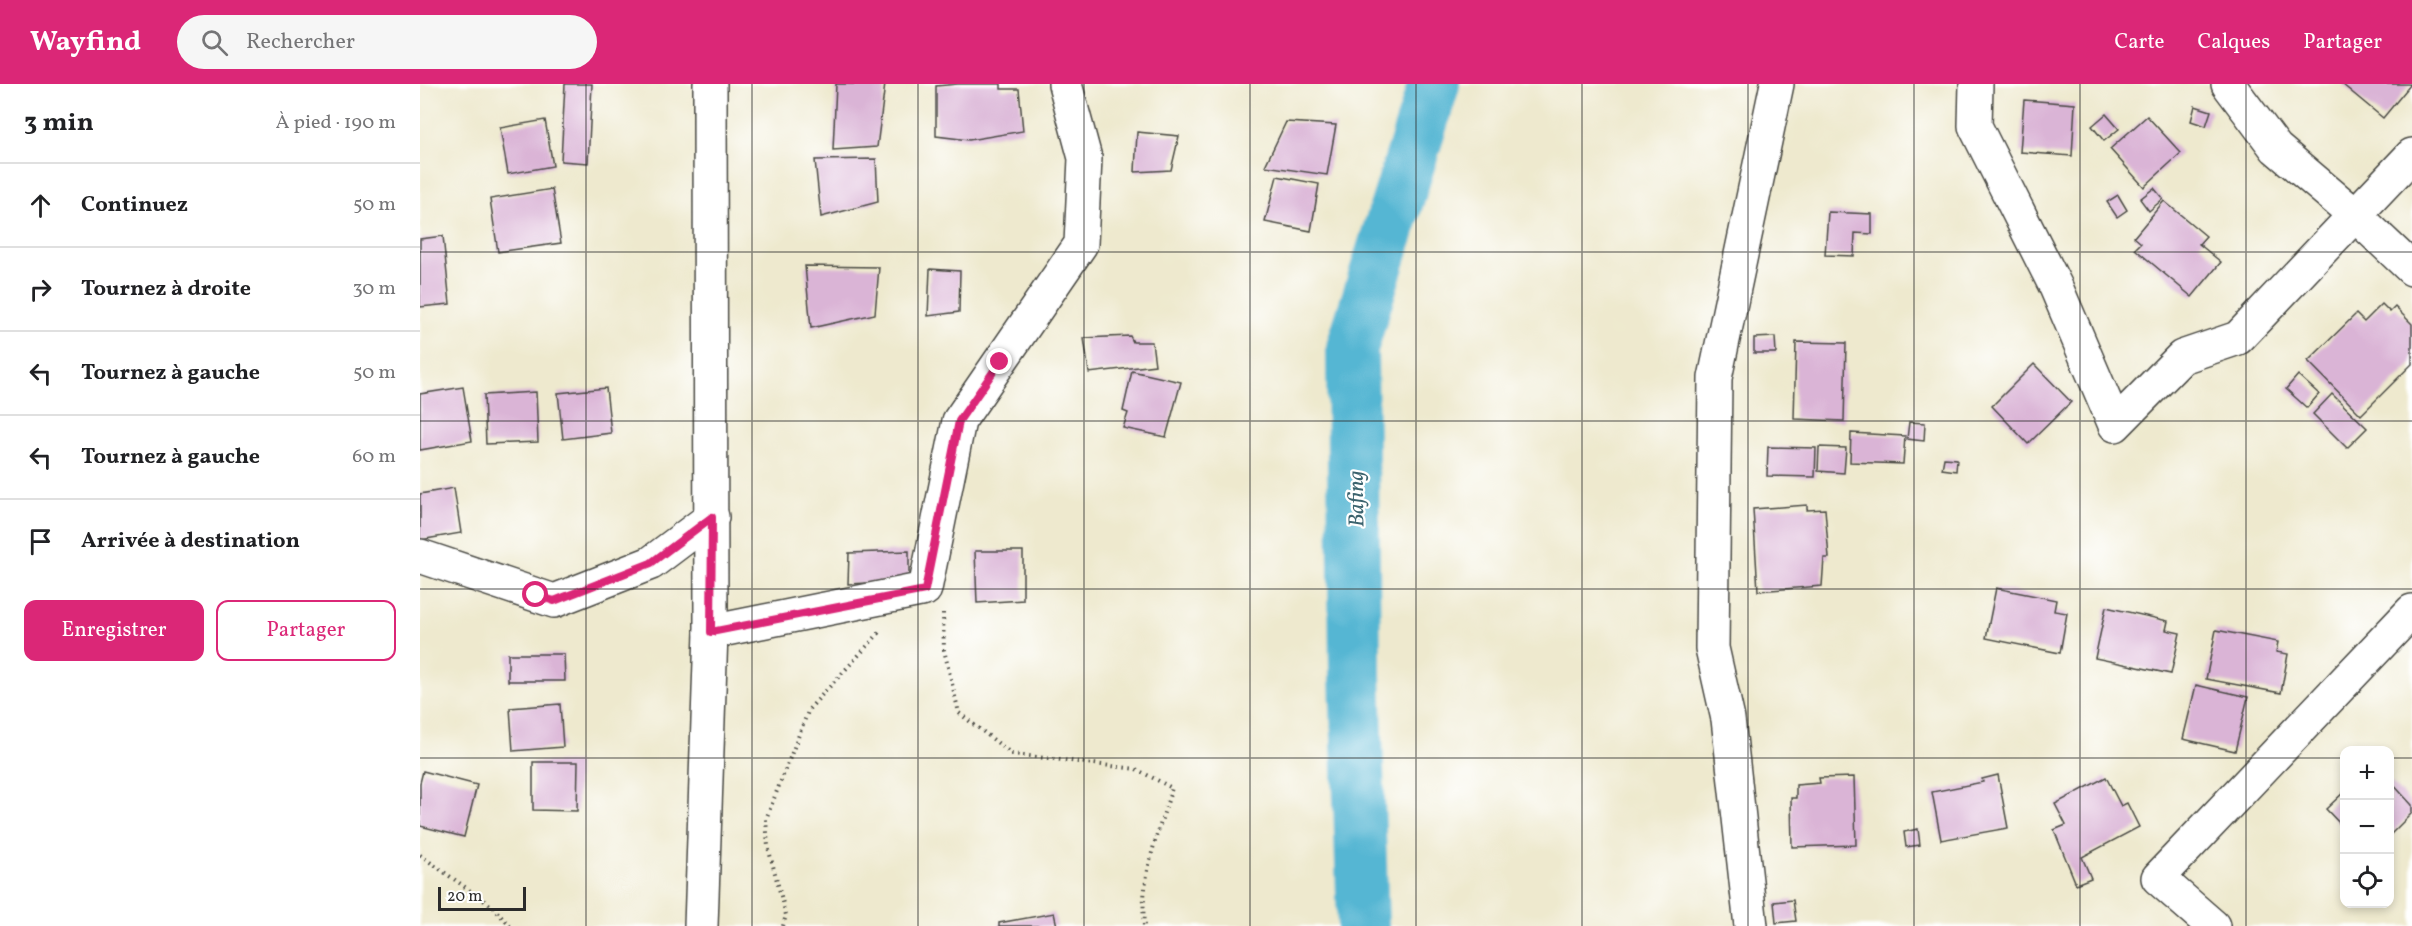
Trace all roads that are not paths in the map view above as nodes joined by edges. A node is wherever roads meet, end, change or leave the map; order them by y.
1 (710, 84) edge
2 (1065, 84) edge
3 (1777, 84) edge
4 (1976, 84) edge
5 (2228, 84) edge
6 (2412, 155) edge
7 (2355, 215) junction
8 (2412, 269) edge
9 (712, 517) junction
10 (420, 556) edge
11 (2412, 611) edge
12 (711, 632) junction
13 (701, 926) edge
14 (1751, 926) edge
15 (2213, 926) edge

1 - 9 street
2 - 12 street
3 - 14 street
4 - 7 street
5 - 7 street
6 - 7 street
7 - 8 street
9 - 10 street
9 - 12 street
11 - 15 street
12 - 13 street

